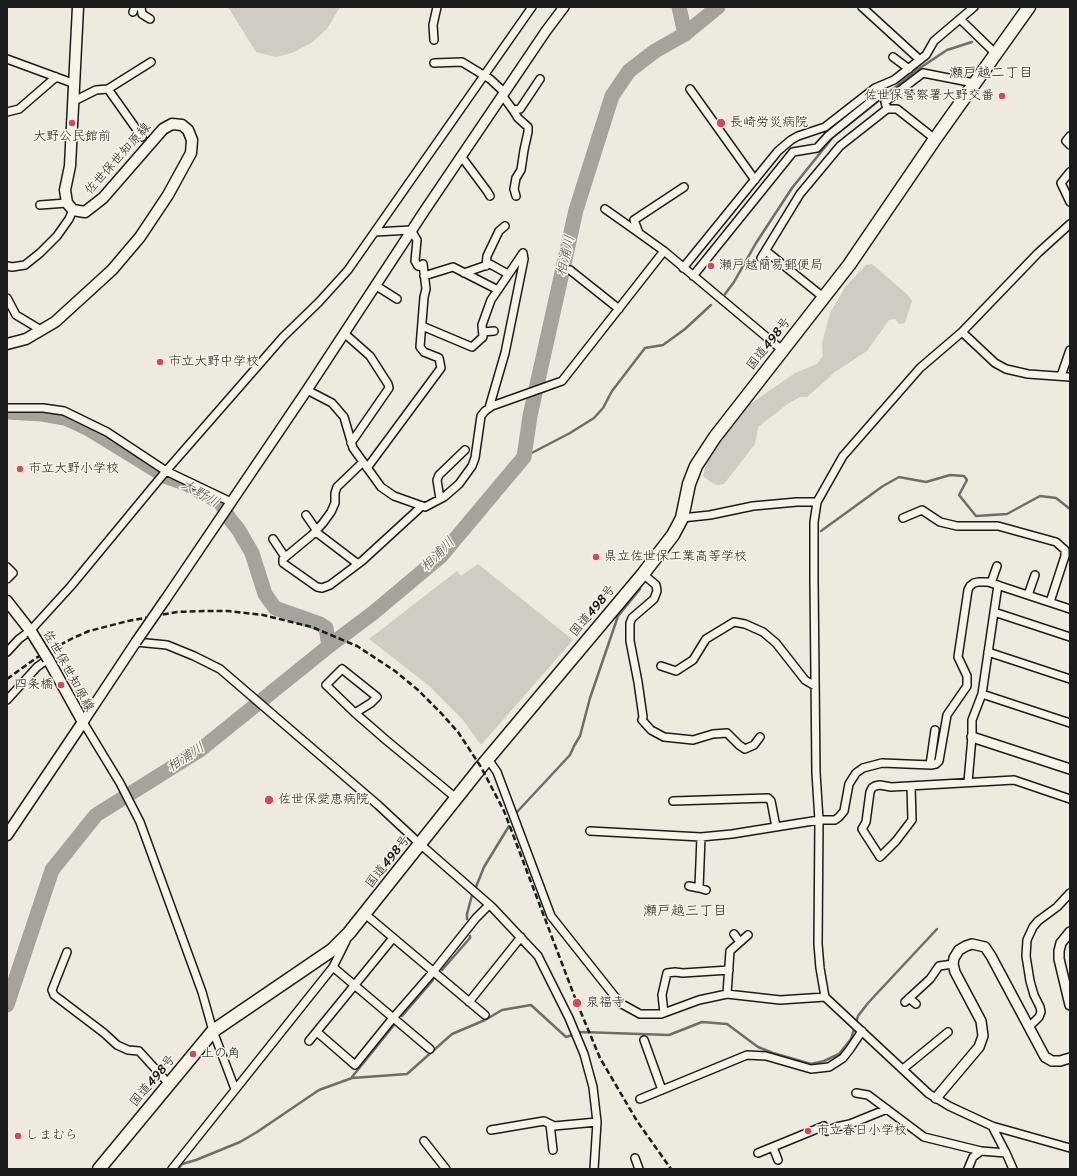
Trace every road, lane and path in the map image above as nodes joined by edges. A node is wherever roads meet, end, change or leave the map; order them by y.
1 (78, 7) edge
2 (141, 7) edge
3 (437, 7) edge
4 (532, 7) edge
5 (564, 7) edge
6 (862, 7) edge
7 (974, 7) edge
8 (1029, 7) edge
9 (150, 19) dead end
10 (960, 20) junction
11 (434, 40) dead end
12 (996, 53) junction
13 (893, 57) dead end
14 (7, 59) edge
15 (920, 60) junction
16 (151, 62) dead end
17 (434, 63) dead end
18 (909, 69) junction
19 (484, 75) junction
20 (56, 76) junction
21 (540, 79) dead end
22 (974, 83) junction
23 (75, 84) junction
24 (690, 88) dead end
25 (108, 89) junction
26 (873, 90) junction
27 (503, 94) junction
28 (879, 95) junction
29 (74, 101) junction
30 (886, 106) junction
31 (513, 110) junction
32 (7, 112) edge
33 (1070, 136) edge
34 (142, 137) dead end
35 (935, 139) junction
36 (1070, 145) edge
37 (461, 156) junction
38 (1070, 172) edge
39 (755, 180) junction
40 (684, 187) dead end
41 (490, 196) dead end
42 (516, 196) dead end
43 (1070, 202) edge
44 (40, 205) dead end
45 (70, 206) junction
46 (605, 209) dead end
47 (1070, 224) edge
48 (504, 226) dead end
49 (412, 230) junction
50 (375, 232) junction
51 (639, 233) junction
52 (664, 251) junction
53 (766, 251) junction
54 (762, 258) dead end
55 (7, 266) edge
56 (486, 266) junction
57 (684, 268) junction
58 (570, 270) dead end
59 (464, 273) junction
60 (508, 274) junction
61 (424, 276) junction
62 (693, 276) junction
63 (375, 285) junction
64 (498, 290) junction
65 (823, 297) junction
66 (7, 298) edge
67 (397, 299) dead end
68 (619, 309) junction
69 (422, 326) junction
70 (40, 330) junction
71 (494, 331) dead end
72 (483, 332) junction
73 (962, 332) junction
74 (344, 333) junction
75 (7, 344) edge
76 (782, 350) junction
77 (1070, 350) edge
78 (1061, 376) junction
79 (1070, 377) edge
80 (307, 390) junction
81 (490, 407) junction
82 (7, 408) edge
83 (351, 443) junction
84 (465, 450) dead end
85 (365, 465) junction
86 (166, 471) junction
87 (440, 499) junction
88 (231, 502) junction
89 (817, 502) junction
90 (422, 506) junction
91 (305, 515) dead end
92 (682, 518) junction
93 (903, 518) dead end
94 (316, 531) junction
95 (273, 540) dead end
96 (285, 557) junction
97 (358, 564) junction
98 (997, 566) dead end
99 (7, 567) edge
100 (643, 574) junction
101 (1035, 575) dead end
102 (7, 579) edge
103 (991, 583) junction
104 (998, 585) junction
105 (1028, 595) junction
106 (1050, 602) junction
107 (8, 603) edge
108 (1070, 609) edge
109 (994, 612) junction
110 (31, 632) junction
111 (1070, 637) edge
112 (136, 642) junction
113 (7, 652) edge
114 (988, 652) junction
115 (48, 659) junction
116 (662, 666) dead end
117 (1070, 679) edge
118 (815, 686) junction
119 (982, 694) junction
120 (7, 700) edge
121 (355, 713) junction
122 (82, 722) junction
123 (1070, 723) edge
124 (935, 730) dead end
125 (760, 737) dead end
126 (972, 737) junction
127 (488, 758) junction
128 (930, 765) junction
129 (1070, 769) edge
130 (968, 782) junction
131 (911, 786) junction
132 (456, 798) junction
133 (1070, 799) edge
134 (673, 801) dead end
135 (819, 820) junction
136 (776, 827) junction
137 (590, 831) dead end
138 (7, 835) edge
139 (701, 837) junction
140 (420, 844) junction
141 (689, 886) dead end
142 (1070, 893) edge
143 (489, 904) junction
144 (365, 914) junction
145 (1070, 932) edge
146 (349, 933) junction
147 (734, 934) dead end
148 (748, 935) dead end
149 (521, 937) junction
150 (393, 938) junction
151 (740, 942) junction
152 (67, 952) dead end
153 (953, 964) junction
154 (332, 967) junction
155 (729, 970) junction
156 (433, 972) junction
157 (354, 985) junction
158 (727, 994) junction
159 (825, 997) junction
160 (469, 1002) junction
161 (916, 1004) dead end
162 (1070, 1005) edge
163 (664, 1013) junction
164 (485, 1015) dead end
165 (393, 1018) junction
166 (1029, 1027) junction
167 (861, 1030) junction
168 (213, 1031) junction
169 (317, 1032) junction
170 (948, 1032) dead end
171 (644, 1040) dead end
172 (309, 1041) dead end
173 (430, 1049) dead end
174 (1070, 1058) edge
175 (902, 1069) junction
176 (169, 1084) junction
177 (235, 1089) junction
178 (662, 1090) junction
179 (856, 1093) dead end
180 (936, 1098) junction
181 (640, 1099) dead end
182 (887, 1109) junction
183 (597, 1122) junction
184 (550, 1124) junction
185 (992, 1126) junction
186 (491, 1130) dead end
187 (831, 1130) junction
188 (834, 1137) dead end
189 (424, 1141) dead end
190 (773, 1147) junction
191 (1070, 1148) edge
192 (553, 1150) dead end
193 (981, 1151) junction
194 (758, 1153) dead end
195 (1006, 1153) junction
196 (635, 1158) dead end
197 (778, 1160) dead end
198 (99, 1169) edge
199 (172, 1169) edge
200 (446, 1169) edge
201 (594, 1169) edge
202 (638, 1169) edge
203 (968, 1169) edge
204 (1013, 1169) edge

1 - 23 main road, 佐世保世知原線
2 - 9 street
3 - 11 street
4 - 19 street
5 - 27 street
6 - 15 street
7 - 10 street
8 - 12 highway, 国道498号
10 - 12 street
10 - 15 street
12 - 22 highway, 国道498号
13 - 18 street
14 - 20 street
15 - 18 street
16 - 25 street
17 - 19 street
18 - 26 street
19 - 27 street
19 - 50 street
20 - 23 street
20 - 32 street
21 - 31 street
22 - 30 street
22 - 35 highway, 国道498号
23 - 29 main road, 佐世保世知原線
24 - 39 street
25 - 29 street
25 - 34 street
26 - 28 street
26 - 39 street
27 - 31 street
27 - 37 street
28 - 30 street
28 - 62 street
29 - 45 main road, 佐世保世知原線
30 - 35 street
30 - 53 street
31 - 42 street
33 - 36 street
35 - 65 highway, 国道498号
37 - 41 street
37 - 49 street
38 - 43 street
39 - 57 street
40 - 51 street
44 - 45 street
45 - 55 street
45 - 70 main road, 佐世保世知原線
46 - 51 street
47 - 73 street
48 - 56 street
49 - 50 street
49 - 61 street
49 - 63 street
50 - 86 street
51 - 52 street
52 - 57 street
52 - 68 street
53 - 54 street
53 - 65 street
56 - 59 street
56 - 60 street
57 - 62 street
58 - 68 street
59 - 61 street
59 - 64 street
60 - 64 street
60 - 81 street
61 - 69 street
62 - 76 street
63 - 67 street
63 - 74 street
64 - 72 street
65 - 76 highway, 国道498号
66 - 70 street
68 - 81 street
69 - 72 street
69 - 85 street
70 - 75 main road, 佐世保世知原線
71 - 72 street
73 - 78 street
73 - 89 street
74 - 80 street
74 - 83 street
76 - 92 highway, 国道498号
77 - 78 street
78 - 79 street
80 - 83 street
80 - 88 street
81 - 87 street
82 - 86 street
83 - 85 street
84 - 87 street
85 - 90 street
85 - 94 street
86 - 88 street
86 - 110 street
87 - 90 street
88 - 112 street, bridge
89 - 92 street
89 - 118 street
90 - 97 street
91 - 94 street
92 - 100 highway, 国道498号
93 - 106 street
94 - 96 street
94 - 97 street
95 - 96 street
96 - 97 street
98 - 103 street
99 - 102 street
100 - 125 street
100 - 127 highway, 国道498号
101 - 105 street
103 - 104 street
103 - 128 street
104 - 105 street
104 - 109 street
105 - 106 street
106 - 108 street
107 - 110 main road, 佐世保世知原線
109 - 111 street
109 - 114 street
110 - 113 street
110 - 115 main road, 佐世保世知原線, bridge
112 - 122 street
112 - 140 street
114 - 117 street
114 - 119 street
115 - 120 street
115 - 122 main road, 佐世保世知原線
116 - 118 street
118 - 135 street
119 - 123 street
119 - 126 street
121 - 121 street
121 - 132 street
122 - 138 main road, 佐世保世知原線
122 - 168 street
124 - 128 street
126 - 129 street
126 - 130 street
127 - 132 highway, 国道498号
127 - 163 street
128 - 135 street
130 - 131 street
130 - 133 street
131 - 131 street
132 - 140 highway, 国道498号
134 - 136 street
135 - 136 street
135 - 159 street
136 - 139 street
137 - 139 street
139 - 141 street
140 - 143 street
140 - 144 highway, 国道498号
142 - 166 street
143 - 149 street
143 - 156 street
144 - 146 highway, 国道498号
144 - 150 street
145 - 162 street
146 - 154 street
146 - 168 highway, 国道498号
147 - 151 street
148 - 151 street
149 - 160 street
149 - 183 street
150 - 156 street
150 - 157 street
151 - 155 street
152 - 176 street
153 - 161 street
153 - 166 street
153 - 180 street
154 - 157 street
154 - 177 street
155 - 158 street
155 - 163 street
156 - 160 street
156 - 165 street
157 - 165 street
157 - 169 street
158 - 159 street
158 - 163 street
159 - 167 street
160 - 164 street
165 - 169 street
165 - 173 street
166 - 174 street
167 - 175 street
167 - 178 street
168 - 176 highway, 国道498号
168 - 177 street
169 - 172 street
170 - 175 street
171 - 178 street
175 - 180 street
176 - 198 highway, 国道498号
177 - 199 street
178 - 181 street
179 - 182 street
180 - 185 street
182 - 187 street
182 - 193 street
183 - 184 street
183 - 201 street
184 - 186 street
184 - 192 street
185 - 191 street
185 - 195 street
187 - 188 street
187 - 190 street
189 - 200 street
190 - 194 street
190 - 197 street
193 - 195 street
193 - 203 street
195 - 204 street
196 - 202 street

